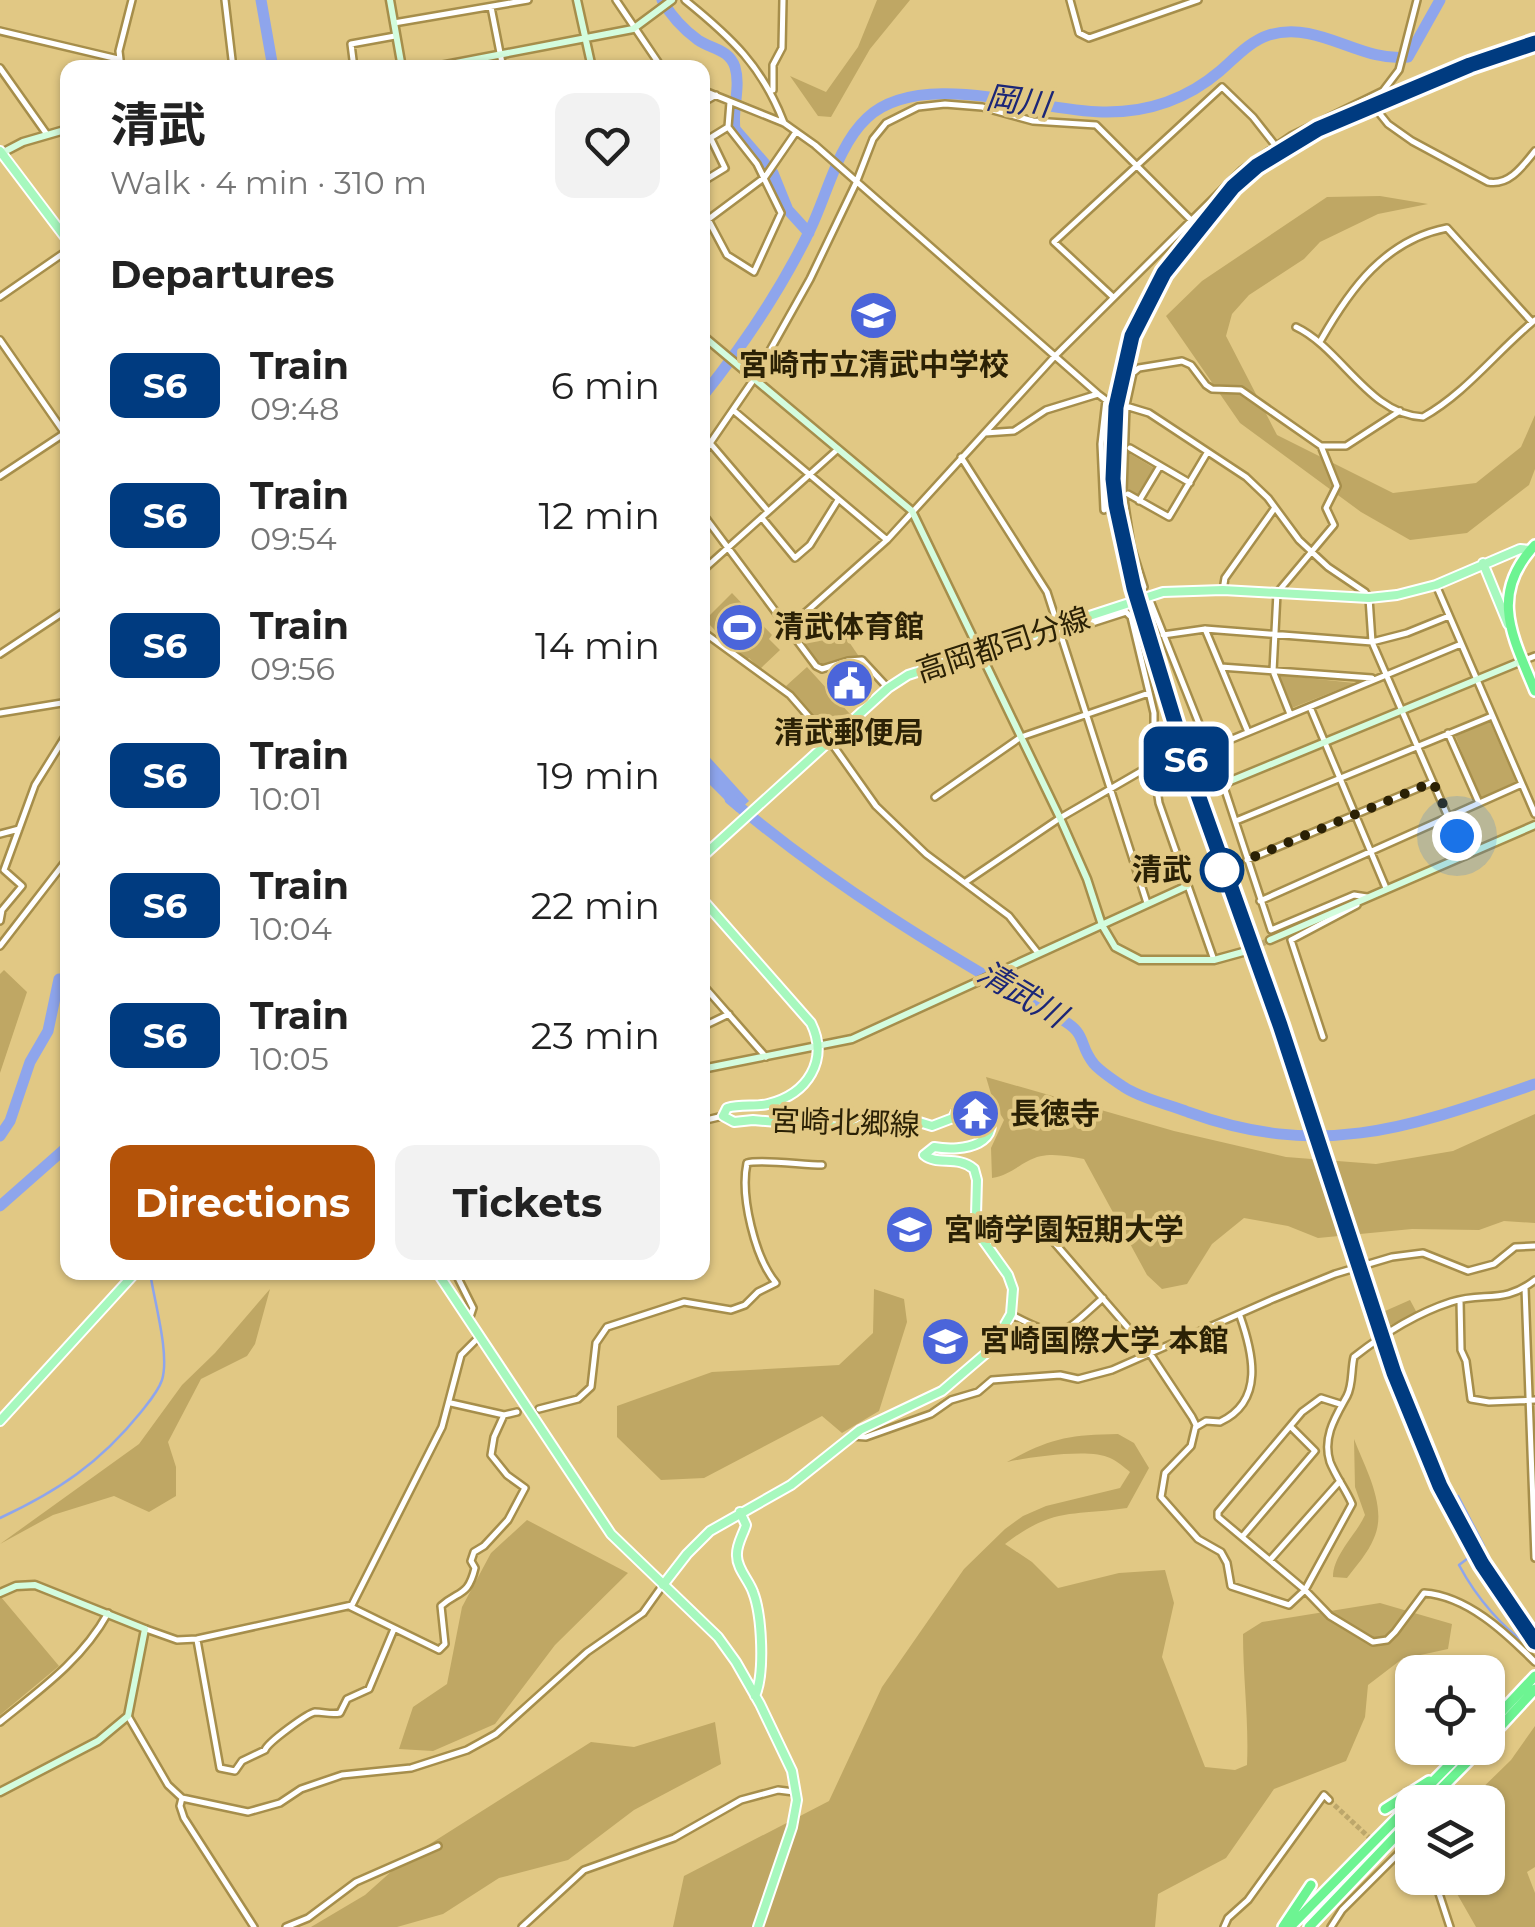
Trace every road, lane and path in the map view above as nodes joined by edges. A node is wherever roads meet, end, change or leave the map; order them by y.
1 (132, 0) edge
2 (225, 0) edge
3 (390, 0) edge
4 (520, 0) edge
5 (528, 0) edge
6 (576, 0) edge
7 (616, 0) edge
8 (685, 0) edge
9 (783, 0) edge
10 (1070, 0) edge
11 (1198, 0) edge
12 (1416, 0) edge
13 (668, 4) edge
14 (491, 7) junction
15 (394, 23) junction
16 (633, 29) junction
17 (0, 31) edge
18 (395, 36) junction
19 (586, 40) junction
20 (500, 54) junction
21 (118, 60) joint
22 (232, 60) edge
23 (353, 60) edge
24 (400, 60) edge
25 (470, 60) edge
26 (501, 60) edge
27 (590, 60) edge
28 (655, 60) edge
29 (0, 68) edge
30 (710, 93) edge
31 (772, 93) junction
32 (716, 96) junction
33 (710, 99) edge
34 (1368, 100) junction
35 (730, 102) junction
36 (784, 123) junction
37 (728, 127) junction
38 (60, 131) edge
39 (796, 132) junction
40 (46, 134) junction
41 (711, 139) joint
42 (1275, 145) junction
43 (1535, 151) edge
44 (0, 152) edge
45 (1136, 164) junction
46 (710, 177) edge
47 (765, 178) junction
48 (854, 181) junction
49 (710, 220) edge
50 (1191, 220) junction
51 (710, 229) edge
52 (60, 231) edge
53 (60, 256) edge
54 (0, 297) edge
55 (1113, 297) junction
56 (1534, 321) edge
57 (1296, 327) dead end
58 (0, 340) edge
59 (1321, 340) junction
60 (710, 342) edge
61 (1054, 356) junction
62 (752, 377) junction
63 (1098, 394) junction
64 (1106, 400) junction
65 (1126, 405) junction
66 (733, 410) junction
67 (1400, 412) junction
68 (60, 425) edge
69 (984, 434) junction
70 (60, 438) edge
71 (710, 444) joint
72 (1321, 446) junction
73 (839, 448) junction
74 (1130, 448) dead end
75 (1208, 453) junction
76 (961, 457) junction
77 (1160, 466) junction
78 (0, 476) edge
79 (809, 476) junction
80 (1190, 483) junction
81 (1128, 494) dead end
82 (838, 500) junction
83 (1139, 501) junction
84 (1274, 508) junction
85 (1104, 510) dead end
86 (768, 511) junction
87 (912, 512) junction
88 (762, 518) junction
89 (710, 523) edge
90 (888, 540) junction
91 (728, 547) junction
92 (1533, 547) edge
93 (1310, 552) junction
94 (710, 563) edge
95 (1483, 564) junction
96 (1436, 584) junction
97 (1144, 587) dead end
98 (1223, 590) junction
99 (1277, 593) junction
100 (1369, 598) junction
101 (1150, 602) dead end
102 (60, 614) edge
103 (1449, 616) junction
104 (1508, 624) junction
105 (787, 629) junction
106 (1205, 629) junction
107 (1060, 630) junction
108 (1163, 635) junction
109 (710, 636) edge
110 (1275, 636) junction
111 (1372, 642) junction
112 (1461, 644) junction
113 (979, 652) junction
114 (0, 654) edge
115 (1535, 656) edge
116 (1522, 661) junction
117 (1221, 667) junction
118 (1272, 671) junction
119 (1386, 674) junction
120 (1376, 679) junction
121 (1476, 680) junction
122 (888, 688) junction
123 (1535, 691) edge
124 (1150, 693) junction
125 (60, 703) edge
126 (1310, 706) junction
127 (1402, 710) junction
128 (0, 714) edge
129 (1087, 714) junction
130 (1290, 714) junction
131 (1492, 716) junction
132 (1248, 732) junction
133 (1448, 733) junction
134 (1021, 737) junction
135 (1325, 742) junction
136 (828, 743) junction
137 (60, 745) edge
138 (1417, 745) junction
139 (1208, 748) junction
140 (1154, 763) junction
141 (1340, 778) junction
142 (1433, 782) junction
143 (1223, 784) junction
144 (1522, 784) junction
145 (1111, 788) junction
146 (935, 797) dead end
147 (1479, 803) junction
148 (1355, 814) junction
149 (1535, 814) edge
150 (1448, 817) junction
151 (1060, 818) junction
152 (1235, 822) junction
153 (1535, 825) edge
154 (19, 829) junction
155 (0, 834) edge
156 (710, 850) edge
157 (1371, 851) junction
158 (1465, 856) junction
159 (1247, 860) junction
160 (60, 868) edge
161 (966, 882) junction
162 (1187, 886) junction
163 (1386, 888) junction
164 (1367, 897) junction
165 (1260, 901) junction
166 (1148, 905) junction
167 (710, 908) edge
168 (0, 921) edge
169 (1102, 924) junction
170 (1270, 940) tunnel mouth
171 (0, 946) edge
172 (1243, 952) tunnel mouth
173 (1038, 953) junction
174 (1214, 960) junction
175 (710, 993) edge
176 (729, 1014) junction
177 (710, 1023) edge
178 (1323, 1037) dead end
179 (819, 1047) junction
180 (766, 1058) junction
181 (710, 1068) edge
182 (722, 1116) junction
183 (710, 1119) edge
184 (822, 1165) dead end
185 (1040, 1226) dead end
186 (1535, 1246) edge
187 (125, 1280) edge
188 (129, 1280) edge
189 (442, 1280) edge
190 (459, 1280) edge
191 (1535, 1280) edge
192 (126, 1284) junction
193 (1524, 1288) junction
194 (1102, 1298) junction
195 (1460, 1300) junction
196 (1011, 1314) junction
197 (1240, 1314) junction
198 (469, 1320) junction
199 (479, 1336) junction
200 (1149, 1352) junction
201 (1532, 1400) edge
202 (450, 1403) junction
203 (1340, 1404) junction
204 (538, 1409) dead end
205 (516, 1412) dead end
206 (504, 1416) junction
207 (0, 1421) edge
208 (1290, 1426) junction
209 (1196, 1428) junction
210 (851, 1436) junction
211 (1340, 1482) junction
212 (1534, 1494) edge
213 (740, 1512) junction
214 (1534, 1527) edge
215 (1242, 1537) junction
216 (1535, 1558) edge
217 (1270, 1560) junction
218 (663, 1585) junction
219 (1305, 1590) junction
220 (0, 1592) edge
221 (349, 1606) junction
222 (108, 1613) junction
223 (145, 1629) junction
224 (394, 1630) junction
225 (196, 1639) junction
226 (1535, 1662) edge
227 (1535, 1676) edge
228 (1535, 1690) edge
229 (755, 1696) junction
230 (1505, 1708) edge
231 (128, 1716) junction
232 (0, 1722) edge
233 (1505, 1722) edge
234 (1449, 1765) edge
235 (1464, 1765) edge
236 (1441, 1773) junction
237 (1444, 1785) edge
238 (0, 1792) edge
239 (797, 1793) junction
240 (182, 1798) junction
241 (1328, 1800) dead end
242 (1385, 1809) dead end
243 (1395, 1837) edge
244 (438, 1846) dead end
245 (1395, 1855) edge
246 (1311, 1885) dead end
247 (1440, 1895) edge
248 (254, 1927) edge
249 (286, 1927) edge
250 (522, 1927) edge
251 (758, 1927) edge
252 (1224, 1927) edge
253 (1286, 1927) edge
254 (1309, 1927) edge
255 (1331, 1927) edge
256 (1450, 1927) edge

1 - 21 street
2 - 22 street
3 - 15 street
4 - 5 street
4 - 14 street
6 - 19 street
7 - 16 street
8 - 31 street
9 - 31 street
10 - 11 street
12 - 34 street
13 - 16 street
14 - 15 street
14 - 20 street
15 - 18 street
16 - 19 street
16 - 28 street
17 - 21 street
18 - 23 street
18 - 24 street
19 - 20 street
19 - 27 street
20 - 25 street
20 - 26 street
29 - 40 street
30 - 32 street
31 - 36 street
32 - 33 street
32 - 35 street
34 - 42 street
34 - 43 street
35 - 36 street
35 - 37 street
36 - 39 street
37 - 41 street
37 - 47 street
38 - 40 street
39 - 47 street
39 - 48 street
40 - 44 street
41 - 46 street
42 - 45 street
42 - 50 street
44 - 52 main road
45 - 48 street
45 - 50 street
45 - 55 street
47 - 49 street
47 - 51 street
48 - 61 street
48 - 62 street
50 - 55 street
53 - 54 street
55 - 61 street
56 - 59 street
56 - 67 street
57 - 59 street
58 - 68 street
59 - 67 street
60 - 62 street
61 - 63 street
61 - 69 street
62 - 66 street
62 - 73 street
63 - 64 street
63 - 69 street
64 - 65 street
64 - 85 street
65 - 72 street
65 - 75 street
65 - 97 street
66 - 71 street
66 - 79 street
67 - 72 street
69 - 76 street
70 - 78 street
71 - 86 street
72 - 93 street
73 - 79 street
73 - 87 street
74 - 77 street
75 - 80 street
75 - 84 street
76 - 87 street
76 - 107 street
77 - 80 street
77 - 83 street
79 - 82 street
79 - 86 street
80 - 83 street
81 - 83 street
82 - 88 street
82 - 90 street
84 - 93 street
84 - 98 street
86 - 88 street
87 - 90 street
87 - 113 street
88 - 91 street
89 - 91 street
90 - 105 street
91 - 94 street
91 - 105 street
92 - 95 main road, 高岡都司分線
92 - 104 highway
93 - 99 street
93 - 100 street
95 - 96 main road, 高岡都司分線
95 - 104 main road
96 - 100 main road, 高岡都司分線
96 - 103 street
98 - 99 main road, 高岡都司分線
98 - 107 main road, 高岡都司分線
99 - 100 main road, 高岡都司分線
99 - 110 street
100 - 111 street
101 - 108 street
102 - 114 street
103 - 111 street
103 - 112 street
104 - 116 highway
105 - 122 street
106 - 108 street
106 - 110 street
106 - 117 street
107 - 113 main road, 高岡都司分線
107 - 124 street
107 - 129 street
108 - 139 street
109 - 136 street
110 - 111 street
110 - 118 street
111 - 119 street
112 - 119 street
112 - 121 street
113 - 122 main road, 高岡都司分線
113 - 134 street
115 - 116 street
116 - 121 street
116 - 123 highway
117 - 118 street
117 - 132 street
118 - 120 street
118 - 130 street
119 - 120 street
119 - 127 street
120 - 126 street
121 - 127 street
121 - 131 street
122 - 136 main road, 高岡都司分線
124 - 129 street
124 - 140 street
125 - 128 street
126 - 130 street
126 - 135 street
127 - 135 street
127 - 138 street
129 - 134 street
129 - 145 street
130 - 132 street
131 - 133 street
131 - 144 street
132 - 139 street
133 - 138 street
133 - 147 street
134 - 146 street
134 - 151 street
135 - 141 street
135 - 143 street
136 - 156 main road, 高岡都司分線
136 - 161 street
137 - 154 street
138 - 141 street
138 - 142 street
139 - 143 street
140 - 145 street
140 - 162 street
141 - 148 street
141 - 152 street
142 - 148 street
142 - 150 street
143 - 152 street
144 - 147 street
144 - 149 street
145 - 151 street
145 - 166 street
147 - 150 street
148 - 157 street
148 - 159 street
150 - 157 street
150 - 158 street
151 - 161 street
151 - 169 street
152 - 159 street
153 - 158 street
154 - 155 street
154 - 168 street
157 - 163 street
157 - 165 street
158 - 163 street
159 - 165 street
160 - 171 street
161 - 173 street
162 - 166 street
162 - 174 street
163 - 164 street
164 - 165 street
164 - 170 street
164 - 178 street
166 - 169 street
167 - 179 main road
169 - 173 street
169 - 174 street
172 - 174 street
173 - 179 street
175 - 176 street
176 - 177 street
176 - 180 street
179 - 180 street
179 - 182 main road, 宮崎北郷線
180 - 181 street
182 - 183 street
182 - 196 main road, 宮崎北郷線
184 - 204 street
185 - 194 street
186 - 197 street
187 - 192 street
188 - 192 main road
189 - 198 main road
190 - 198 street
191 - 193 street
192 - 207 main road
193 - 195 street
193 - 201 street
194 - 196 street
194 - 200 street
195 - 201 street
195 - 203 street
196 - 210 main road
197 - 200 street
197 - 209 street
198 - 199 main road
199 - 202 street
199 - 218 main road
200 - 209 street
200 - 210 street
201 - 212 street
202 - 206 street
202 - 221 street
203 - 208 street
203 - 211 street
205 - 206 street
206 - 224 street
208 - 215 street
208 - 215 street
209 - 219 street
210 - 213 main road
211 - 217 street
211 - 219 street
212 - 214 street
213 - 218 main road
213 - 229 main road
214 - 216 street
215 - 217 street
217 - 219 street
218 - 229 main road
218 - 240 street
219 - 226 street
220 - 222 street
221 - 224 street
221 - 225 street
222 - 223 street
222 - 232 street
223 - 225 street
223 - 231 street
224 - 225 street
227 - 230 highway
228 - 233 highway
229 - 239 main road
231 - 238 street
231 - 240 street
234 - 236 highway
235 - 237 highway
236 - 242 highway
236 - 253 highway
239 - 250 street
239 - 251 main road
240 - 248 street
241 - 252 street
243 - 254 highway
244 - 249 street
245 - 255 street
246 - 253 highway
247 - 256 street

